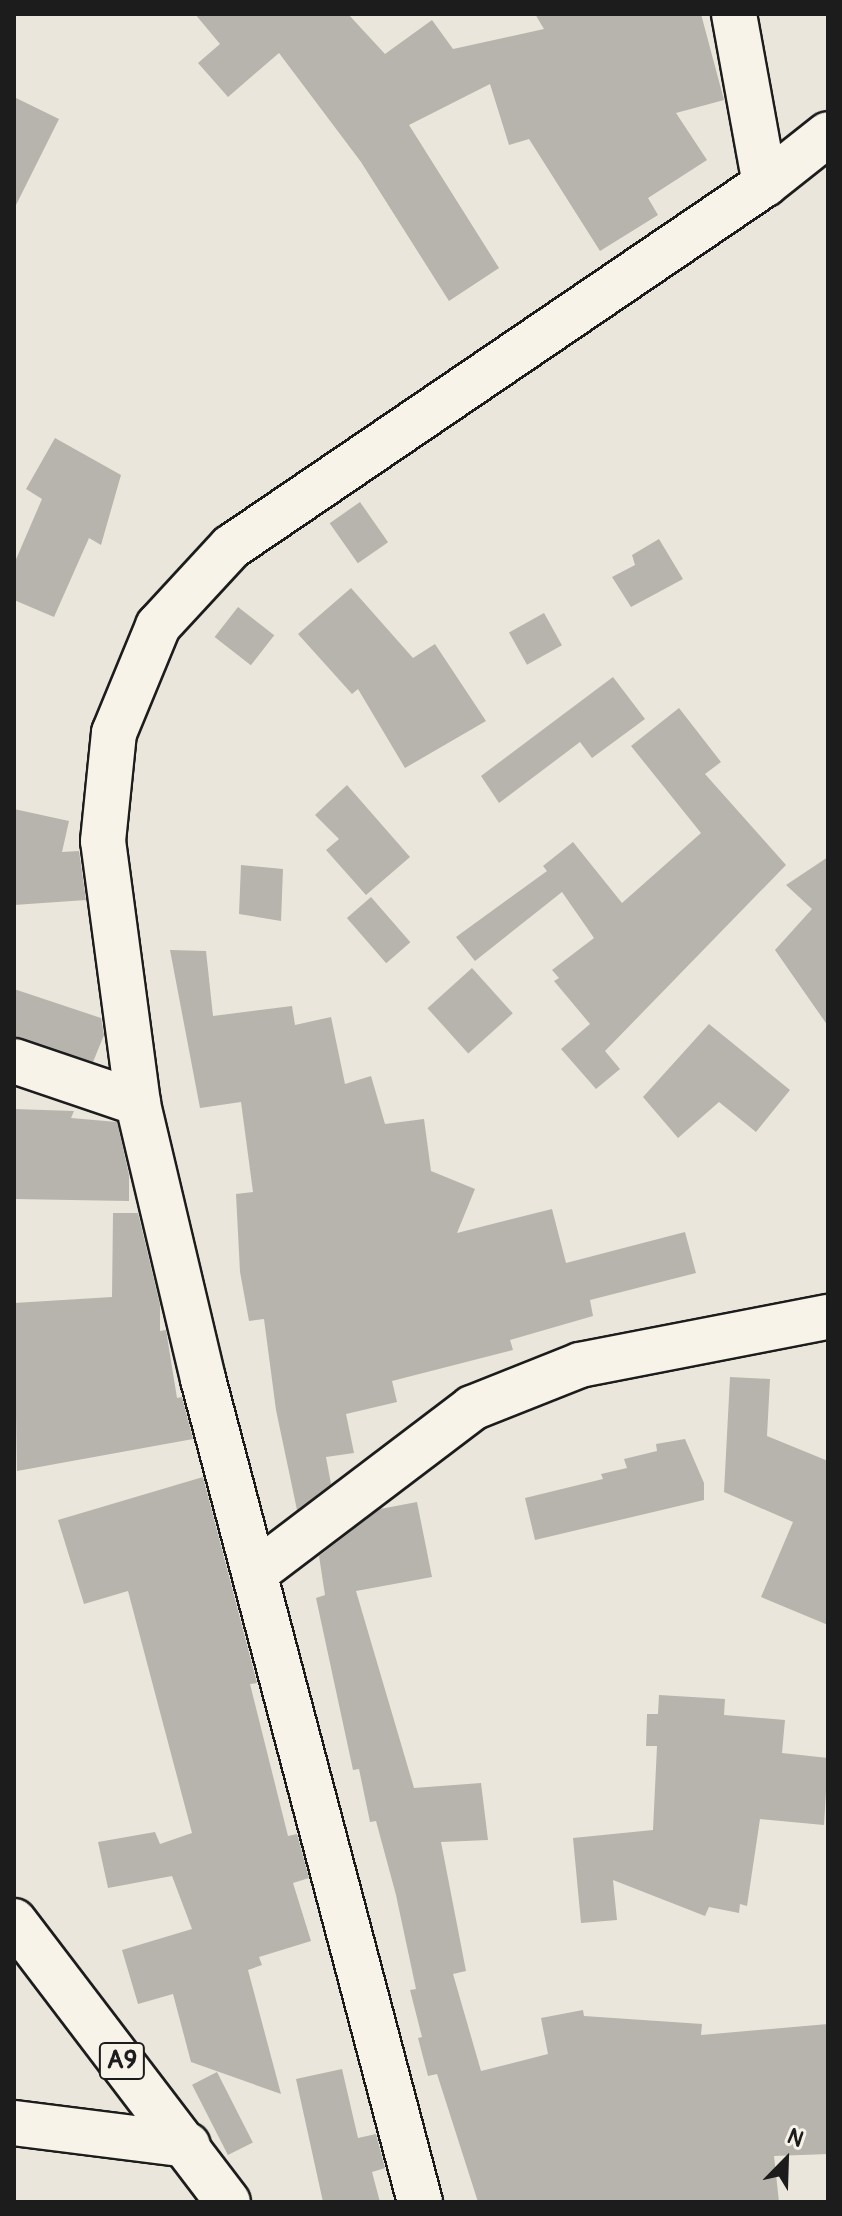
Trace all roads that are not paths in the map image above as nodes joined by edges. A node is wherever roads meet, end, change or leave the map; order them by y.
1 (734, 14) edge
2 (828, 134) edge
3 (765, 184) junction
4 (14, 1061) edge
5 (138, 1103) junction
6 (828, 1317) edge
7 (255, 1573) junction
8 (14, 1921) edge
9 (14, 2123) edge
10 (188, 2145) junction
11 (228, 2202) edge
12 (420, 2202) edge

1 - 3 street
2 - 3 street
3 - 5 street
4 - 5 street
5 - 7 street
6 - 7 street
7 - 12 street
8 - 10 street, A9
9 - 10 street
10 - 11 street, A9

